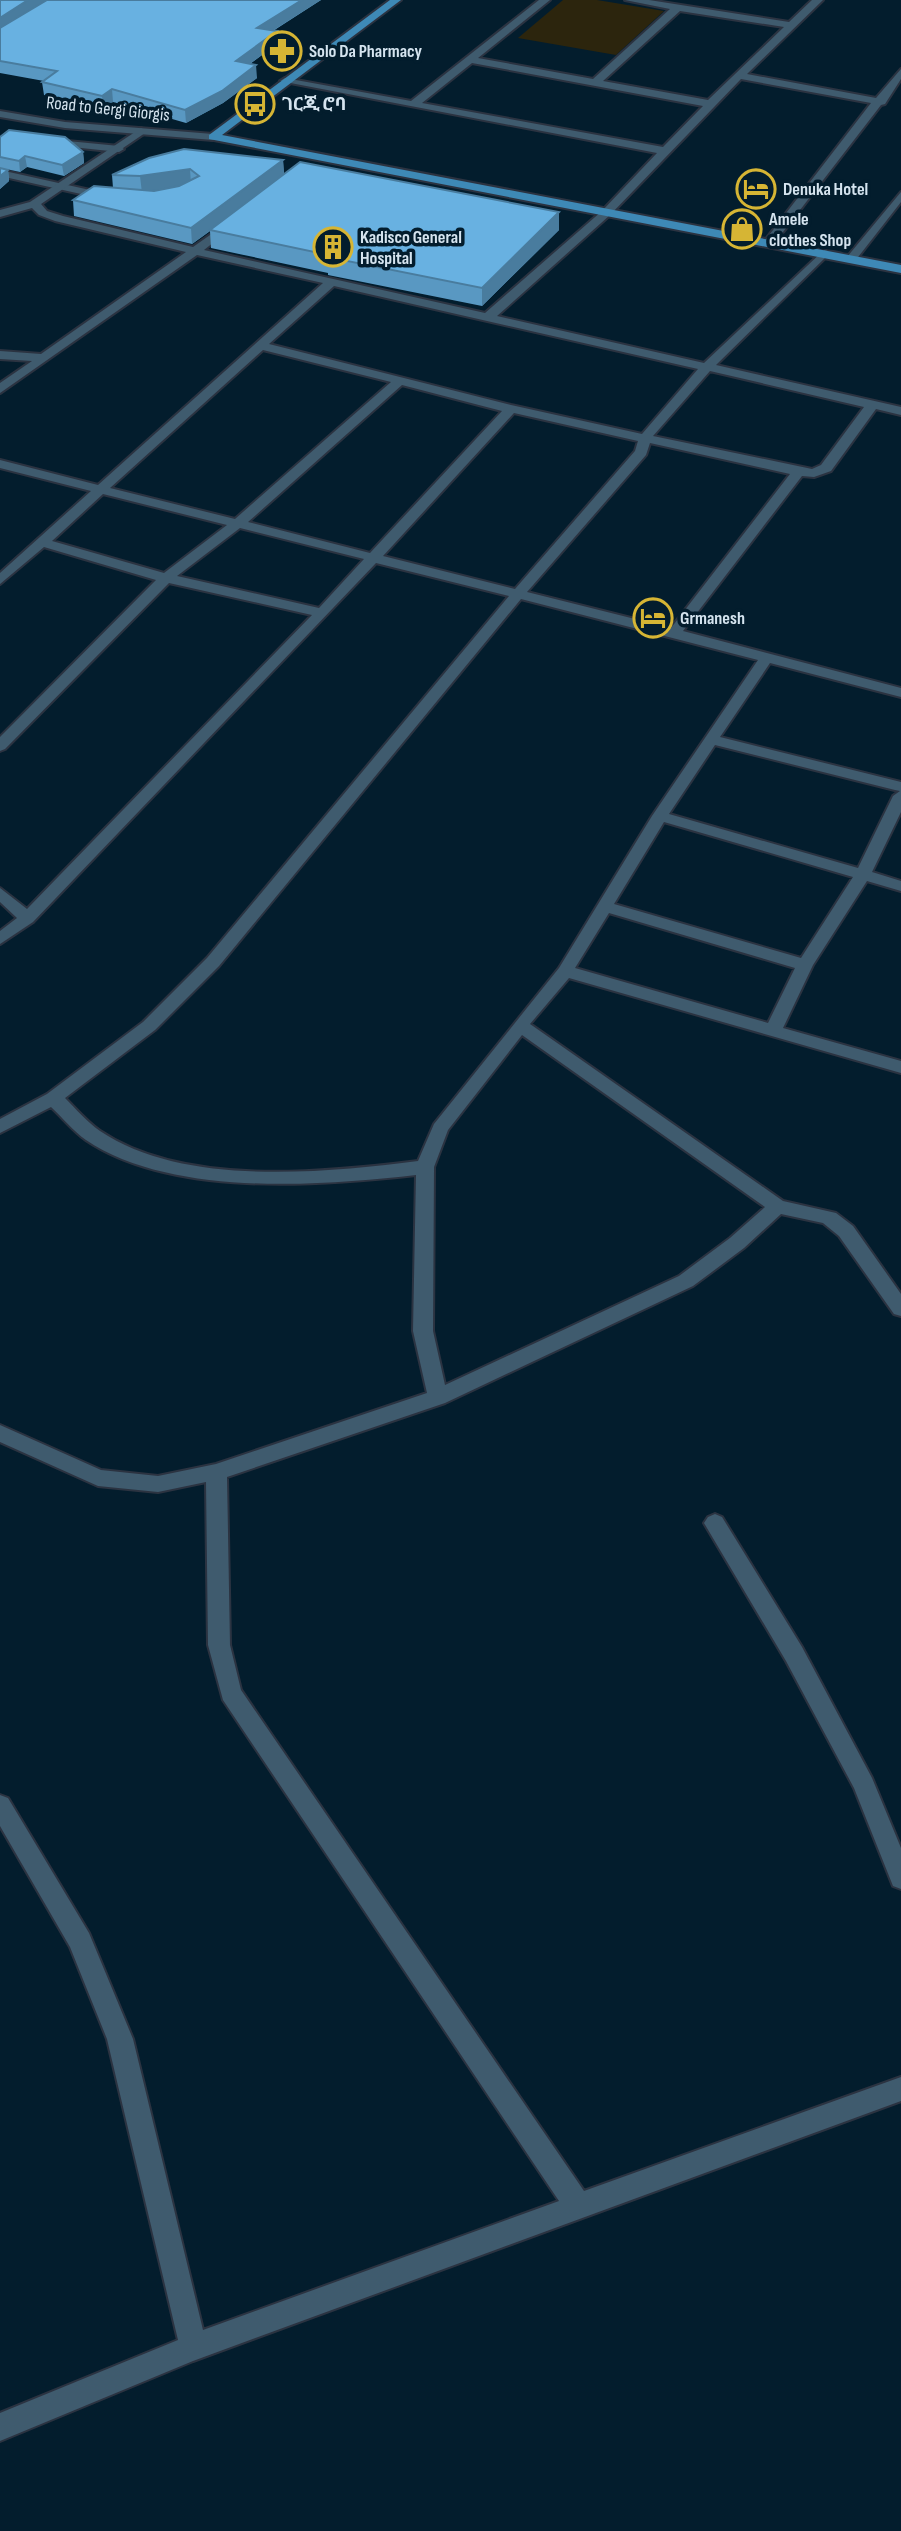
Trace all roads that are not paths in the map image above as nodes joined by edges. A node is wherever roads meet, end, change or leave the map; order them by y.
1 (396, 0) edge
2 (545, 0) edge
3 (630, 0) edge
4 (818, 0) edge
5 (677, 8) junction
6 (791, 25) junction
7 (470, 60) junction
8 (901, 72) edge
9 (741, 76) junction
10 (285, 81) junction
11 (595, 83) junction
12 (901, 96) edge
13 (884, 98) junction
14 (414, 104) junction
15 (710, 104) junction
16 (0, 114) edge
17 (142, 131) junction
18 (213, 136) junction
19 (34, 140) edge
20 (119, 149) junction
21 (665, 151) junction
22 (0, 173) edge
23 (60, 188) junction
24 (901, 195) edge
25 (121, 199) edge
26 (34, 204) junction
27 (246, 212) edge
28 (606, 213) junction
29 (0, 214) edge
30 (769, 243) junction
31 (195, 251) junction
32 (824, 253) junction
33 (851, 259) junction
34 (901, 269) edge
35 (330, 283) junction
36 (488, 317) junction
37 (261, 346) junction
38 (0, 355) edge
39 (44, 358) junction
40 (705, 369) junction
41 (400, 381) junction
42 (0, 389) edge
43 (872, 405) junction
44 (511, 409) junction
45 (901, 411) edge
46 (645, 438) junction
47 (0, 464) edge
48 (798, 472) junction
49 (103, 489) junction
50 (236, 525) junction
51 (44, 543) junction
52 (372, 558) junction
53 (166, 578) junction
54 (0, 580) edge
55 (518, 594) junction
56 (322, 613) junction
57 (674, 633) junction
58 (766, 658) junction
59 (901, 693) edge
60 (713, 740) junction
61 (0, 746) edge
62 (901, 787) edge
63 (901, 796) edge
64 (660, 816) junction
65 (863, 875) junction
66 (901, 886) edge
67 (0, 893) edge
68 (604, 907) junction
69 (27, 918) junction
70 (0, 939) edge
71 (804, 965) junction
72 (565, 971) junction
73 (520, 1025) junction
74 (774, 1029) junction
75 (901, 1067) edge
76 (53, 1098) junction
77 (0, 1127) edge
78 (425, 1167) junction
79 (778, 1206) junction
80 (901, 1309) edge
81 (438, 1397) junction
82 (0, 1433) edge
83 (216, 1472) junction
84 (715, 1523) dead end
85 (0, 1805) edge
86 (901, 1878) edge
87 (901, 2089) edge
88 (579, 2207) junction
89 (193, 2347) junction
90 (0, 2427) edge

1 - 10 main road
2 - 7 street
3 - 5 street
4 - 6 street
5 - 6 street
5 - 11 street
6 - 9 street
7 - 11 street
7 - 14 street
8 - 13 street
9 - 13 street
9 - 15 street
10 - 14 street
10 - 18 main road
11 - 15 street
12 - 13 street
13 - 30 street
14 - 21 street
15 - 21 street
16 - 17 street, Road to Gergi Giorgis
17 - 18 street, Road to Gergi Giorgis
17 - 20 street
18 - 28 main road
19 - 20 street
20 - 23 street
21 - 28 street
22 - 23 street
23 - 25 street
23 - 26 street
24 - 33 street
26 - 29 street
26 - 31 street
27 - 31 street
28 - 30 main road
28 - 36 street
30 - 32 main road
31 - 35 street
31 - 39 street
32 - 33 main road
32 - 40 street
33 - 34 main road
35 - 36 street
35 - 37 street
36 - 40 street
37 - 41 street
37 - 49 street
38 - 39 street
39 - 42 street
40 - 43 street
40 - 46 street
41 - 44 street
41 - 50 street
43 - 45 street
43 - 48 street
44 - 46 street
44 - 52 street
46 - 48 street
46 - 55 street
47 - 49 street
48 - 57 street
49 - 50 street
49 - 51 street
50 - 52 street
50 - 53 street
51 - 53 street
51 - 54 street
52 - 55 street
52 - 56 street
53 - 56 street
53 - 61 street
55 - 57 street
55 - 76 street
56 - 69 street
57 - 58 street
58 - 59 street
58 - 60 street
60 - 62 street
60 - 64 street
63 - 65 street
64 - 65 street
64 - 68 street
65 - 66 street
65 - 71 street
67 - 69 street
68 - 71 street
68 - 72 street
69 - 70 street
71 - 74 street
72 - 73 street
72 - 74 street
73 - 78 street
73 - 79 street
74 - 75 street
76 - 77 street
76 - 78 street
78 - 81 street
79 - 80 street
79 - 81 street
81 - 83 street
82 - 83 street
83 - 88 street
84 - 86 street
85 - 89 street
87 - 88 street
88 - 89 street
89 - 90 street

